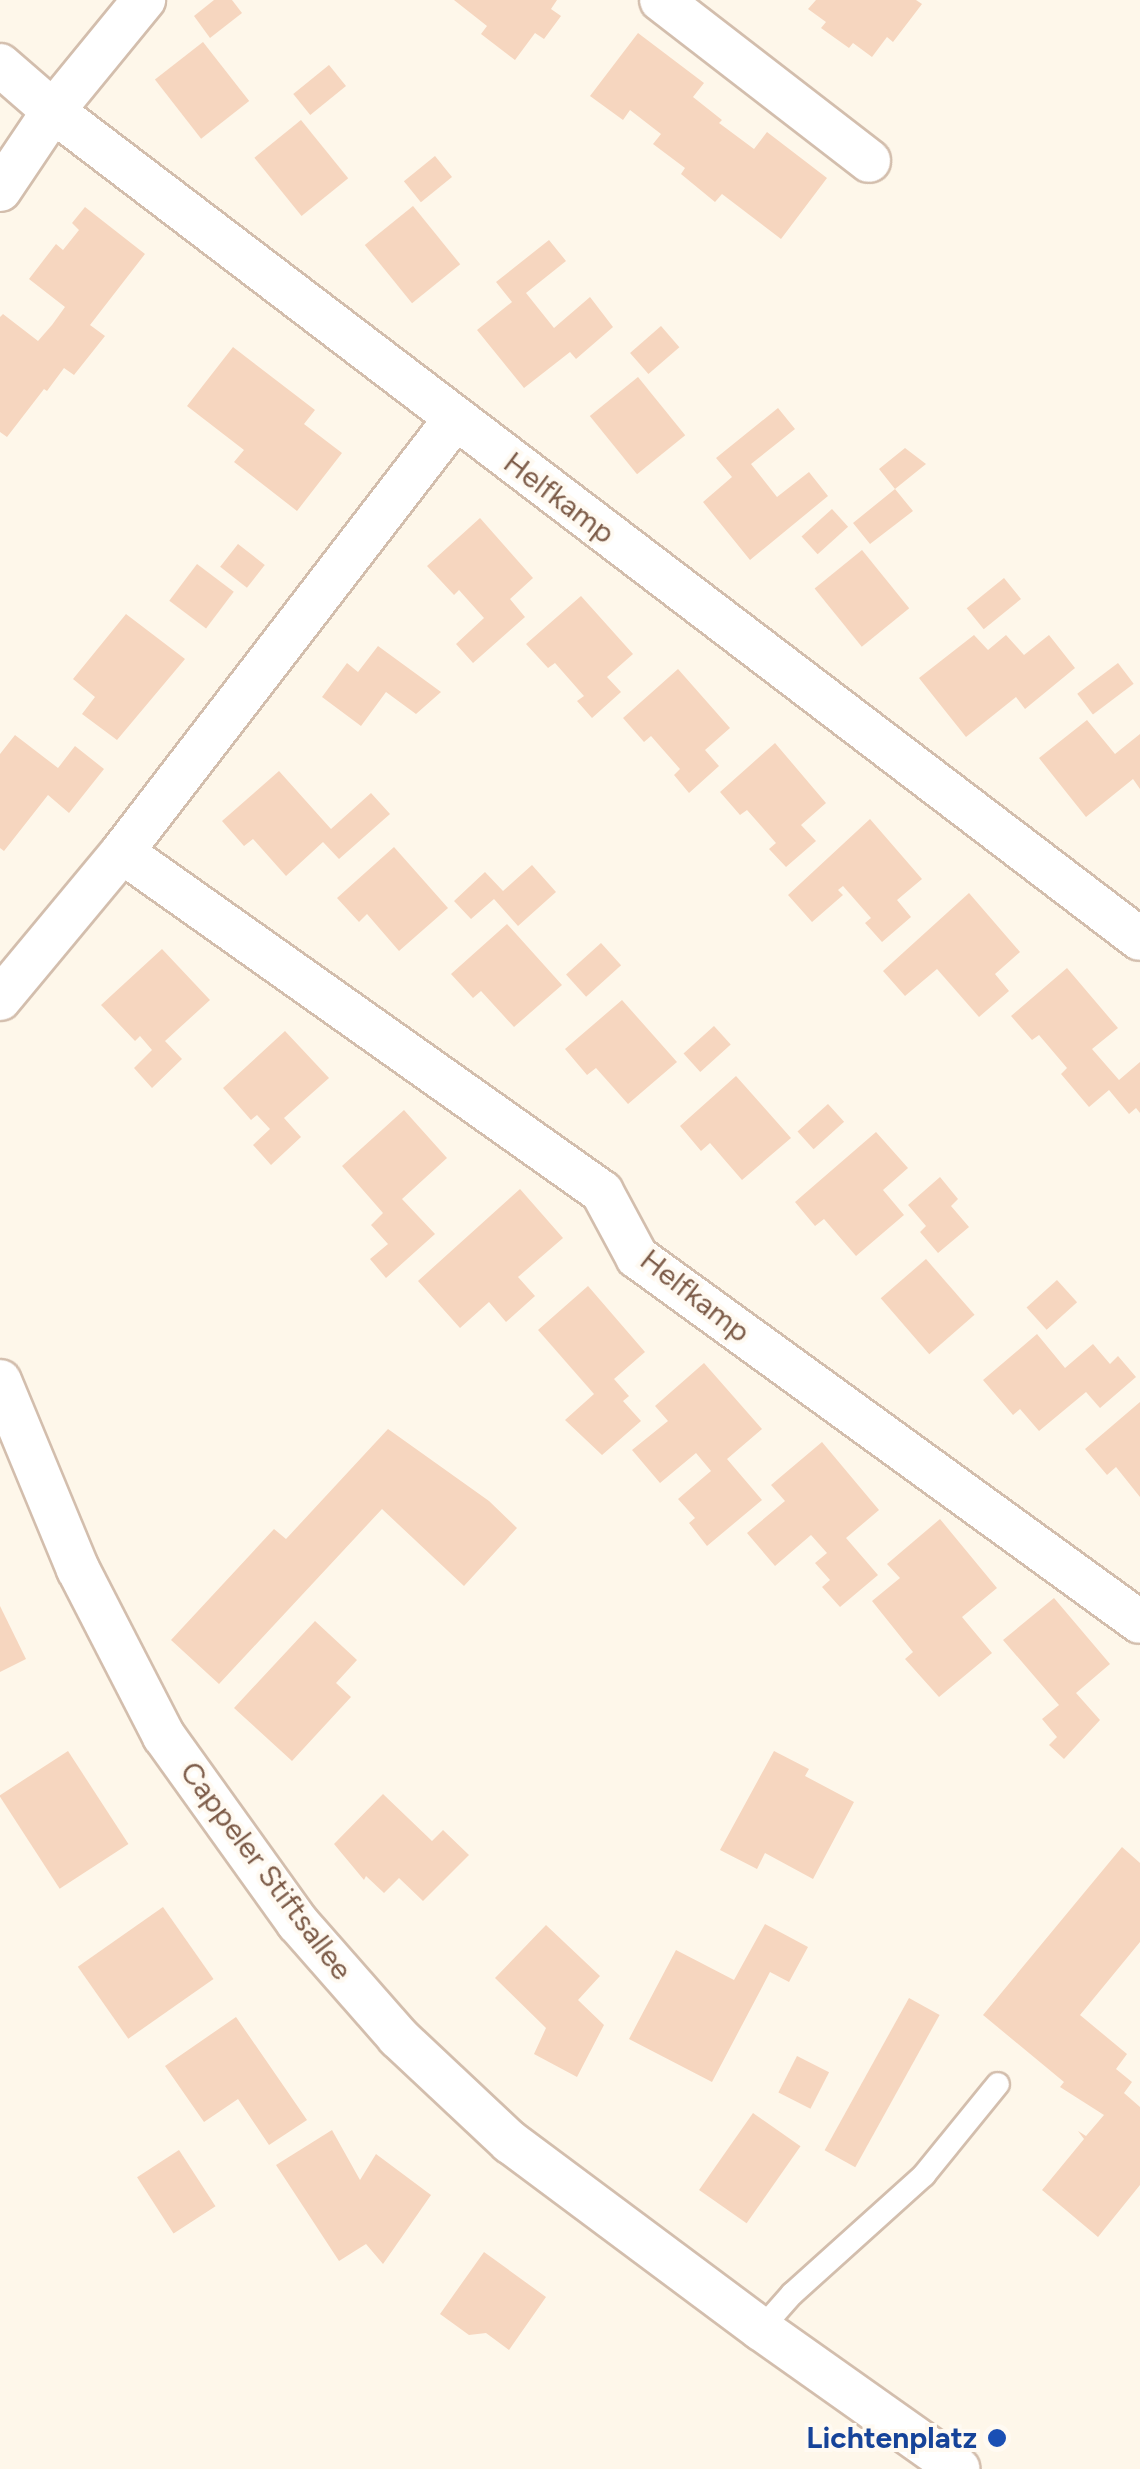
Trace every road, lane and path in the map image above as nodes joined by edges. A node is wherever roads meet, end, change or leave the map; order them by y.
1 (144, 0) edge
2 (679, 5) edge
3 (0, 65) edge
4 (53, 111) junction
5 (869, 160) dead end
6 (0, 190) edge
7 (455, 419) junction
8 (122, 852) junction
9 (1140, 939) edge
10 (0, 999) edge
11 (0, 1381) edge
12 (1140, 1622) edge
13 (998, 2084) dead end
14 (761, 2329) junction
15 (959, 2469) edge

1 - 4 street
2 - 5 street
3 - 4 street, Helfkamp
4 - 6 street
4 - 7 street, Helfkamp
7 - 8 street
7 - 9 street, Helfkamp
8 - 10 street
8 - 12 street, Helfkamp
11 - 14 street, Cappeler Stiftsallee
13 - 14 lane
14 - 15 street, Cappeler Stiftsallee

